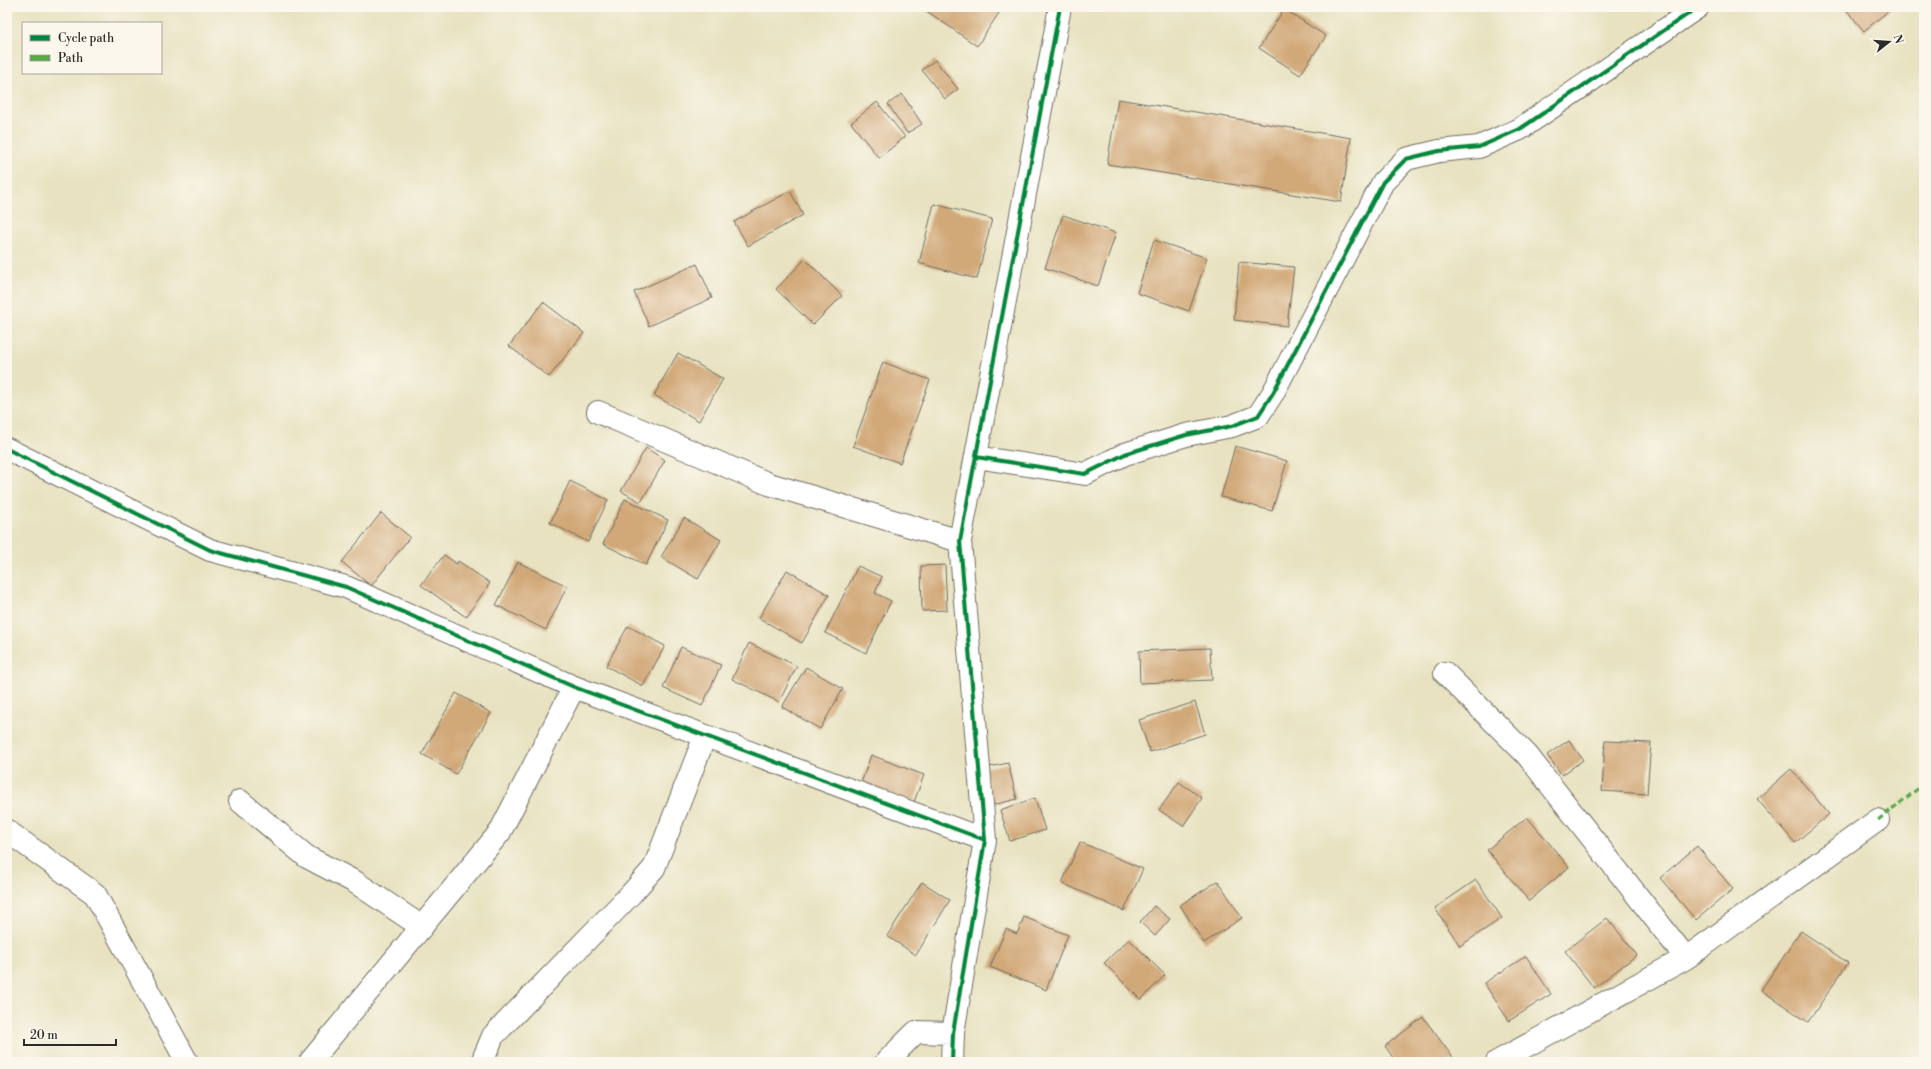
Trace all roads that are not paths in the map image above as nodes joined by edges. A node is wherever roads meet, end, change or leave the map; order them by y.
1 (1060, 7) edge
2 (1698, 7) edge
3 (598, 412) dead end
4 (7, 449) edge
5 (976, 457) junction
6 (960, 541) junction
7 (1445, 673) dead end
8 (574, 687) junction
9 (705, 736) junction
10 (240, 802) dead end
11 (1878, 820) dead end
12 (7, 831) edge
13 (985, 840) junction
14 (422, 927) junction
15 (1686, 958) junction
16 (953, 1033) junction
17 (186, 1062) edge
18 (310, 1062) edge
19 (482, 1062) edge
20 (886, 1062) edge
21 (952, 1062) edge
22 (1497, 1062) edge

1 - 5 street
2 - 5 street
3 - 6 street
4 - 8 street
5 - 6 street
6 - 13 street
7 - 15 street
8 - 9 street
8 - 14 street
9 - 13 street
9 - 19 street
10 - 14 street
11 - 15 street
12 - 17 street
13 - 16 street
14 - 18 street
15 - 22 street
16 - 20 street
16 - 21 street

